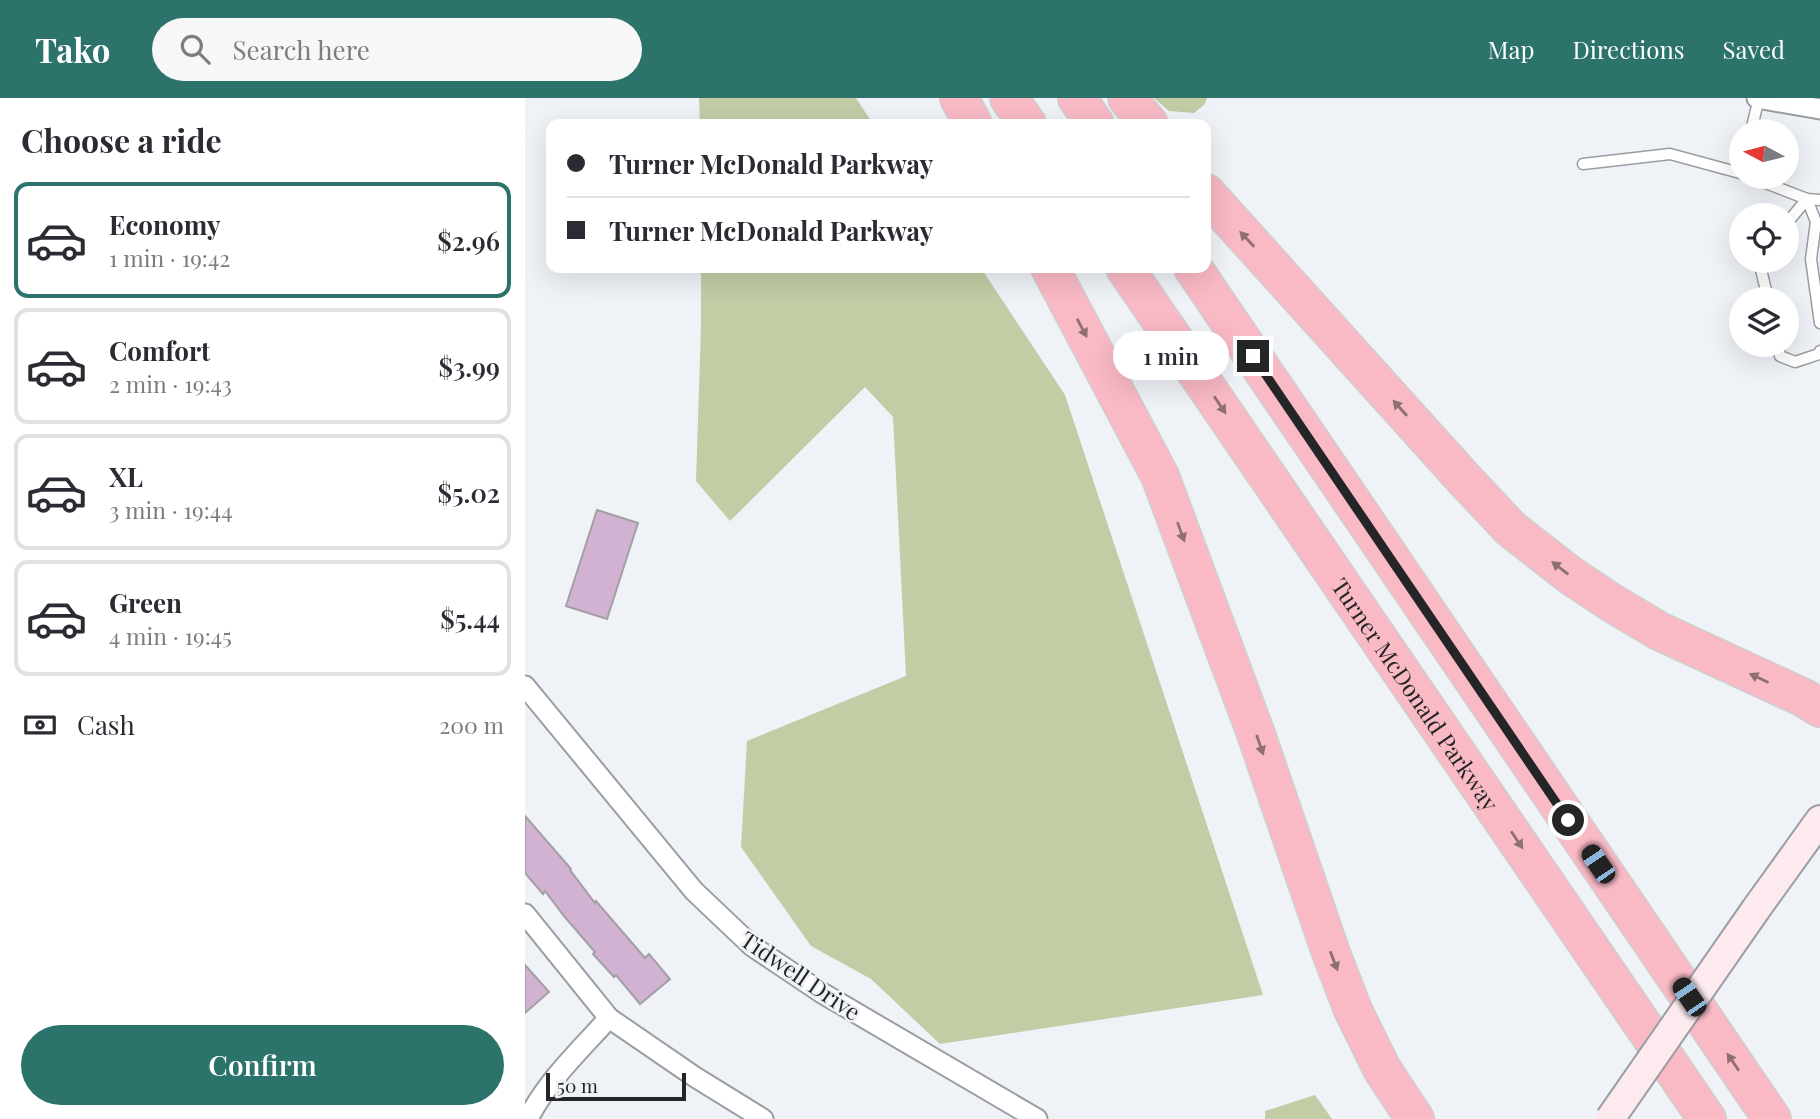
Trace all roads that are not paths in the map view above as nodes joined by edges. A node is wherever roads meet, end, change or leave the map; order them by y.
1 (959, 98) edge
2 (1009, 98) edge
3 (1077, 98) edge
4 (1127, 98) edge
5 (1758, 98) edge
6 (1820, 109) edge
7 (970, 119) edge
8 (1024, 119) edge
9 (1092, 119) edge
10 (1145, 119) edge
11 (1754, 119) edge
12 (1583, 164) dead end
13 (1729, 169) edge
14 (1782, 189) edge
15 (1211, 198) edge
16 (1807, 199) junction
17 (1820, 200) edge
18 (1799, 209) edge
19 (1052, 273) edge
20 (1128, 273) edge
21 (1196, 273) edge
22 (1820, 323) edge
23 (1820, 351) edge
24 (1782, 357) edge
25 (525, 686) edge
26 (1820, 708) edge
27 (1820, 820) edge
28 (525, 914) edge
29 (609, 1018) junction
30 (528, 1119) edge
31 (764, 1119) edge
32 (1037, 1119) edge
33 (1415, 1119) edge
34 (1610, 1119) edge
35 (1707, 1119) edge
36 (1772, 1119) edge

1 - 7 highway
2 - 8 highway
3 - 9 highway
4 - 10 highway
5 - 6 street
5 - 11 lane
12 - 13 lane
14 - 16 lane
26 -> 15 highway
16 - 17 lane
16 - 18 lane
16 - 22 lane
19 -> 33 highway
20 -> 35 highway, Turner McDonald Parkway
36 -> 21 highway
23 - 24 lane
25 - 32 street, Tidwell Drive
27 - 34 main road, bridge
28 - 29 street
29 - 30 street
29 - 31 street

